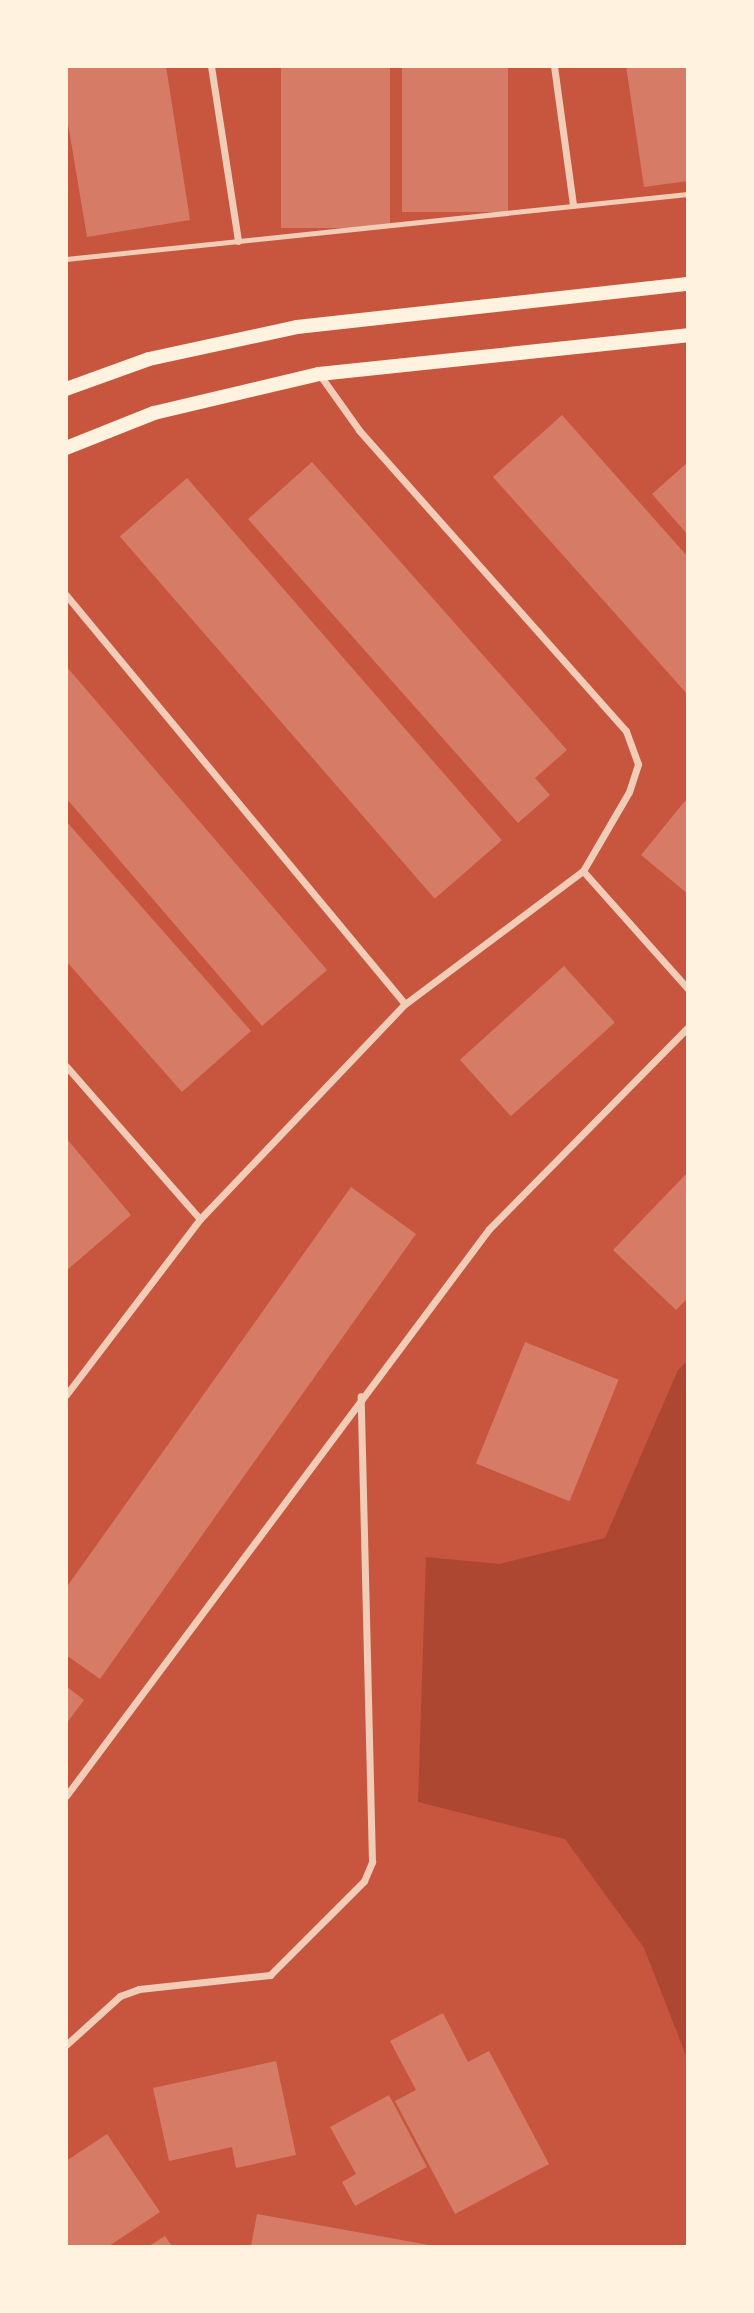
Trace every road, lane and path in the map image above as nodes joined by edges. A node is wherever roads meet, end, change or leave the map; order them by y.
1 (211, 66) edge
2 (554, 66) edge
3 (688, 194) edge
4 (573, 205) junction
5 (238, 241) junction
6 (66, 260) edge
7 (688, 284) edge
8 (688, 335) edge
9 (318, 374) junction
10 (66, 389) edge
11 (66, 448) edge
12 (66, 595) edge
13 (583, 871) junction
14 (688, 989) edge
15 (405, 1004) junction
16 (688, 1027) edge
17 (66, 1066) edge
18 (200, 1219) junction
19 (66, 1395) edge
20 (361, 1395) junction
21 (66, 1796) edge
22 (66, 2046) edge

1 - 5 street
2 - 4 street
3 - 4 lane
4 - 5 lane
5 - 6 lane
7 - 10 main road
8 - 9 main road
9 - 11 main road
9 - 13 street
12 - 15 street
13 - 14 street
13 - 15 street
15 - 18 street
16 - 20 street
17 - 18 street
18 - 19 street
20 - 21 street
20 - 22 street

